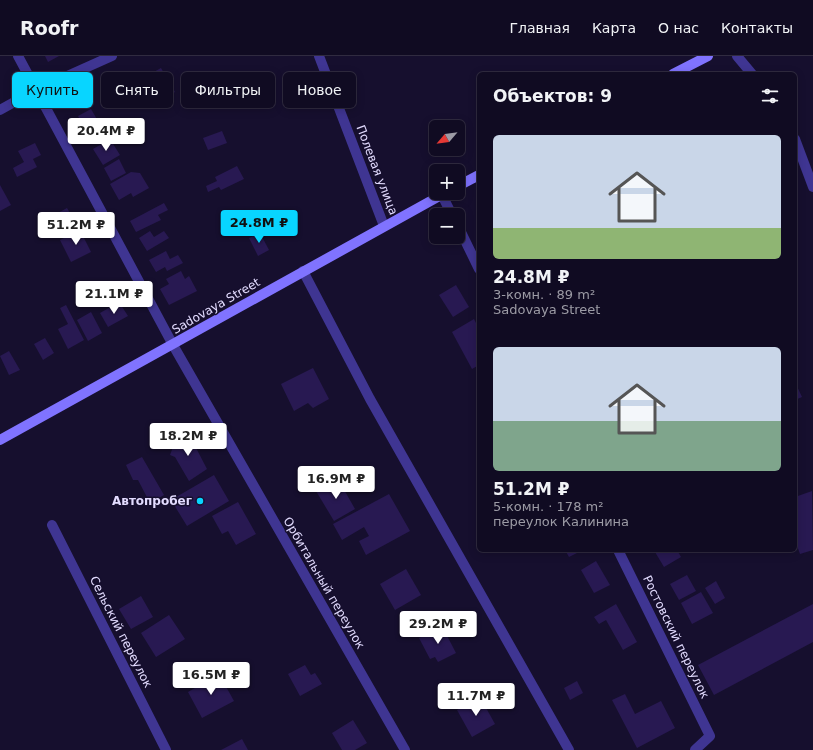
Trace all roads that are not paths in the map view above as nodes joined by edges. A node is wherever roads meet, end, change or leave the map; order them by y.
1 (18, 56) edge
2 (112, 56) edge
3 (319, 56) edge
4 (708, 56) edge
5 (737, 56) edge
6 (26, 72) edge
7 (76, 72) edge
8 (677, 72) edge
9 (750, 72) edge
10 (12, 103) edge
11 (46, 108) edge
12 (0, 110) edge
13 (797, 144) edge
14 (477, 176) edge
15 (465, 182) edge
16 (813, 187) edge
17 (433, 200) edge
18 (384, 226) junction
19 (465, 240) edge
20 (477, 265) edge
21 (303, 271) junction
22 (173, 345) junction
23 (0, 440) edge
24 (52, 525) dead end
25 (619, 552) edge
26 (166, 750) edge
27 (405, 750) edge
28 (569, 750) edge
29 (694, 750) edge

1 - 6 street, Орбитальный переулок
2 - 7 street
3 - 18 street, Полевая улица
4 - 8 main road
5 - 9 street
10 - 12 street
11 - 22 street, Орбитальный переулок
13 - 16 street
14 - 15 main road
17 - 18 main road, Sadovaya Street
18 - 21 main road, Sadovaya Street
19 - 20 street
21 - 22 main road, Sadovaya Street
21 - 28 street
22 - 23 main road, Sadovaya Street
22 - 27 street, Орбитальный переулок
24 - 26 street, Сельский переулок
25 - 29 street, Ростовский переулок

